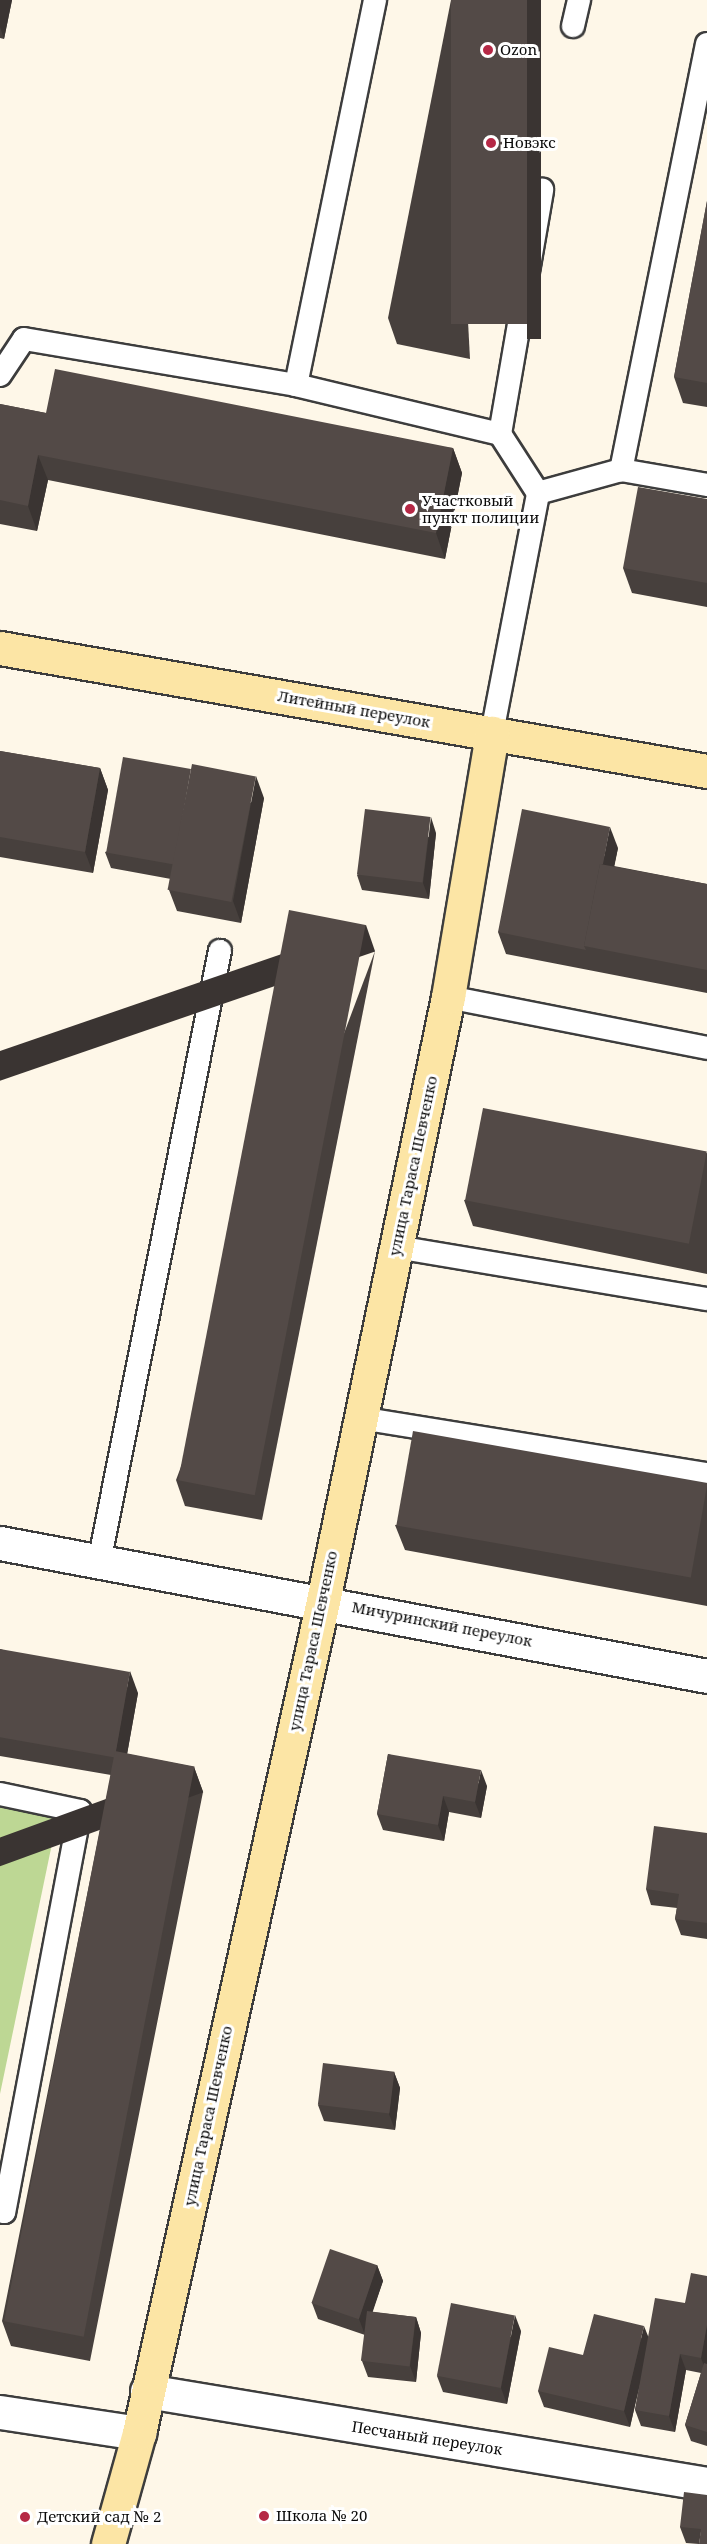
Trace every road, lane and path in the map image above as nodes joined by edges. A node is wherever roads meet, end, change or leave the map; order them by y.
1 (375, 0) edge
2 (579, 0) edge
3 (573, 26) dead end
4 (707, 44) edge
5 (542, 190) dead end
6 (0, 375) edge
7 (296, 386) junction
8 (500, 434) junction
9 (621, 470) junction
10 (707, 485) edge
11 (538, 493) junction
12 (0, 648) edge
13 (492, 733) junction
14 (707, 771) edge
15 (220, 951) dead end
16 (448, 997) junction
17 (707, 1048) edge
18 (396, 1247) junction
19 (707, 1299) edge
20 (360, 1418) junction
21 (707, 1474) edge
22 (0, 1543) edge
23 (99, 1563) junction
24 (323, 1601) junction
25 (707, 1676) edge
26 (0, 1794) edge
27 (0, 2211) edge
28 (147, 2391) junction
29 (0, 2412) edge
30 (139, 2433) junction
31 (707, 2484) edge
32 (108, 2544) edge

1 - 7 lane
2 - 3 lane
4 - 9 lane
5 - 8 lane
6 - 7 lane
7 - 8 lane
8 - 11 lane
9 - 10 lane
9 - 11 lane
11 - 13 lane
12 - 13 street, Литейный переулок
13 - 14 street, Литейный переулок
13 - 16 street, улица Тараса Шевченко
15 - 23 lane
16 - 17 lane
16 - 18 street, улица Тараса Шевченко
18 - 19 lane
18 - 20 street, улица Тараса Шевченко
20 - 21 lane
20 - 24 street, улица Тараса Шевченко
22 - 23 street, Мичуринский переулок
23 - 24 street, Мичуринский переулок
24 - 25 street, Мичуринский переулок
24 - 28 street, улица Тараса Шевченко
26 - 27 lane
28 - 30 street, улица Тараса Шевченко
28 - 31 street, Песчаный переулок
29 - 30 street
30 - 32 street, улица Тараса Шевченко

